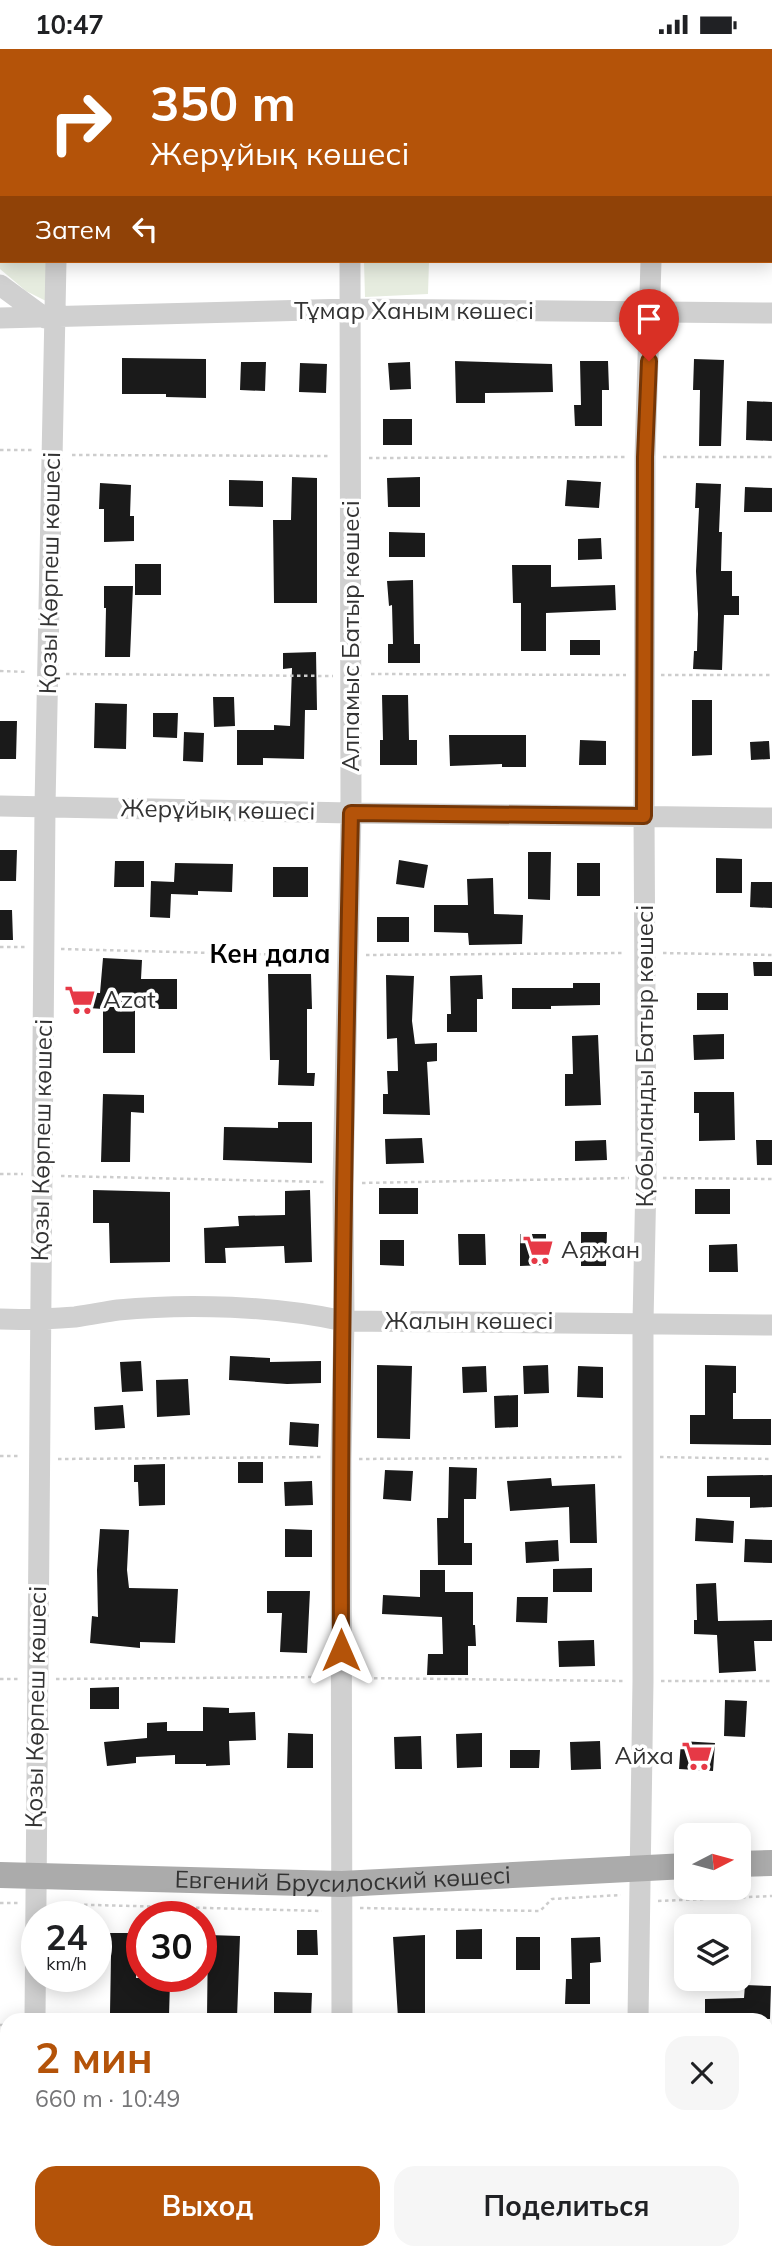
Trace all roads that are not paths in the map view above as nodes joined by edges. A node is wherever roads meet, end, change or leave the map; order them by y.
1 (56, 263) edge
2 (350, 263) edge
3 (651, 263) edge
4 (0, 285) edge
5 (350, 309) junction
6 (651, 313) junction
7 (772, 313) edge
8 (51, 317) junction
9 (0, 318) edge
10 (0, 806) edge
11 (45, 806) junction
12 (351, 813) junction
13 (644, 816) junction
14 (772, 818) edge
15 (0, 1319) edge
16 (40, 1319) junction
17 (344, 1321) junction
18 (643, 1322) junction
19 (772, 1325) edge
20 (772, 1863) edge
21 (751, 1864) edge
22 (674, 1866) edge
23 (640, 1867) junction
24 (0, 1875) edge
25 (35, 1875) junction
26 (342, 1884) junction
27 (34, 2013) edge
28 (342, 2013) edge
29 (638, 2013) edge

1 - 8 street, Қозы Көрпеш көшесі
2 - 5 street, Алпамыс Батыр көшесі
3 - 6 street, Қобыланды Батыр көшесі
4 - 8 street
5 - 6 street, Тұмар Ханым көшесі
5 - 8 street, Тұмар Ханым көшесі
5 - 12 street, Алпамыс Батыр көшесі
6 - 7 street, Тұмар Ханым көшесі
6 - 13 street, Қобыланды Батыр көшесі
8 - 9 street, Тұмар Ханым көшесі
8 - 11 street, Қозы Көрпеш көшесі
10 - 11 street, Жерұйық көшесі
11 - 12 street, Жерұйық көшесі
11 - 16 street, Қозы Көрпеш көшесі
12 - 13 street, Жерұйық көшесі
12 - 17 street, Алпамыс Батыр көшесі
13 - 14 street, Жерұйық көшесі
13 - 18 street, Қобыланды Батыр көшесі
15 - 16 street, Жалын көшесі
16 - 17 street, Жалын көшесі
16 - 25 street, Қозы Көрпеш көшесі
17 - 18 street, Жалын көшесі
17 - 26 street, Алпамыс Батыр көшесі
18 - 19 street, Жалын көшесі
18 - 23 street, Қобыланды Батыр көшесі
20 - 21 main road
22 - 23 main road, Евгений Брусилоский көшесі
23 - 26 main road, Евгений Брусилоский көшесі
23 - 29 street, Қобыланды Батыр көшесі
24 - 25 main road, Евгений Брусилоский көшесі
25 - 26 main road, Евгений Брусилоский көшесі
25 - 27 street, Қозы Көрпеш көшесі
26 - 28 street, Алпамыс Батыр көшесі

